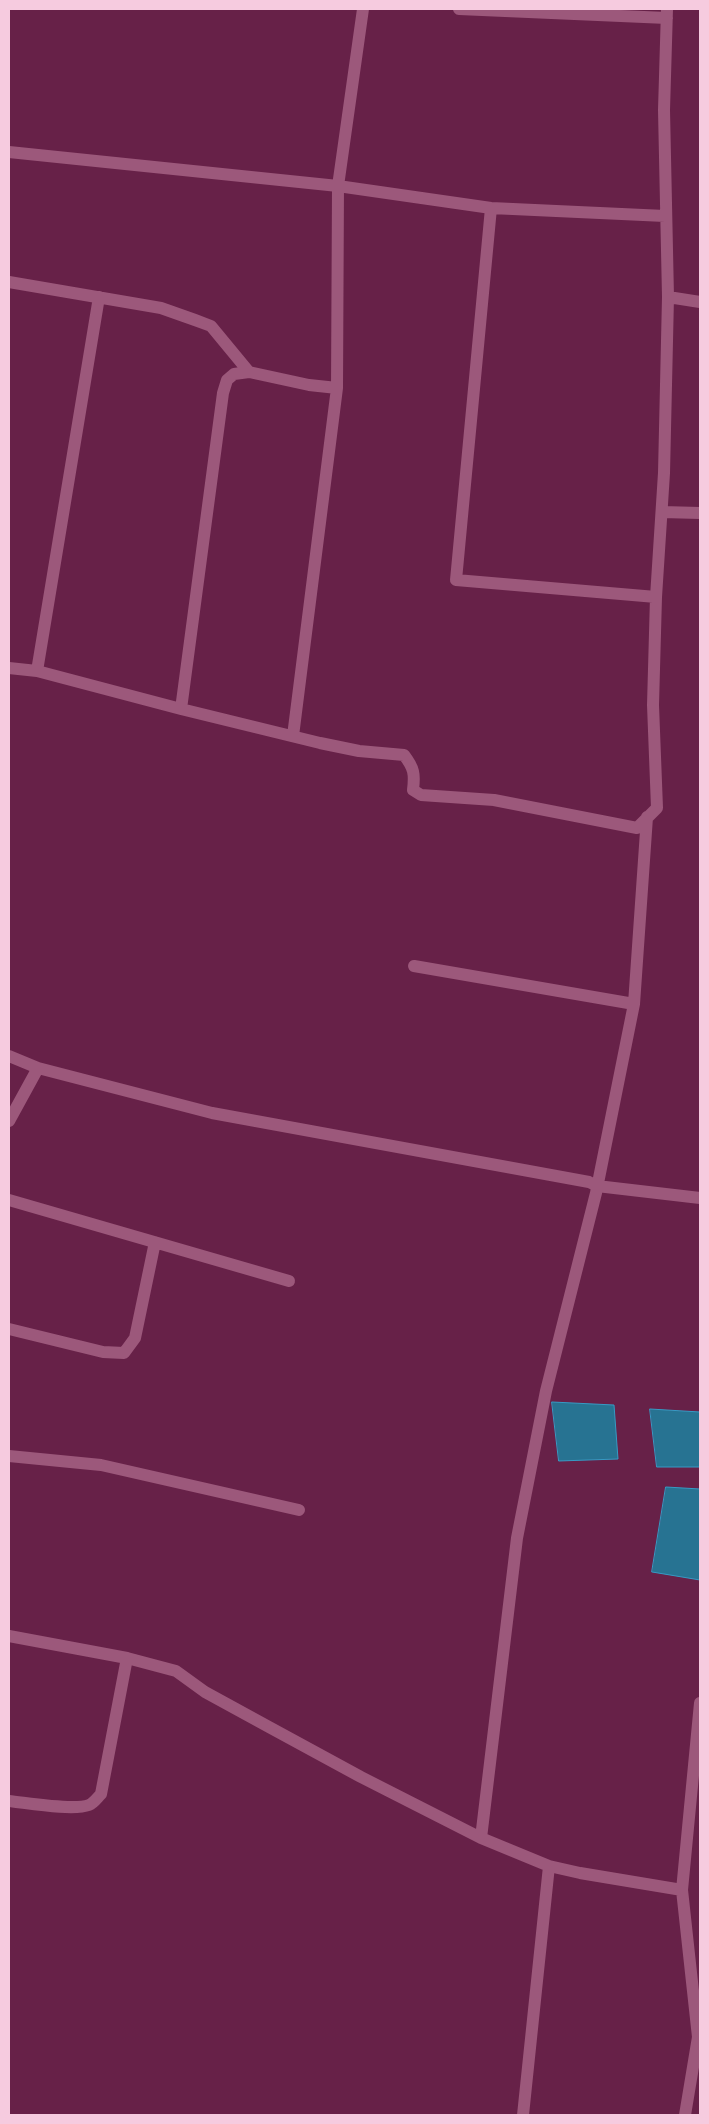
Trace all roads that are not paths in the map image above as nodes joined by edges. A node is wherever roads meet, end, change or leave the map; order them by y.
1 (363, 9) edge
2 (459, 9) edge
3 (667, 13) edge
4 (9, 152) edge
5 (338, 186) junction
6 (491, 208) junction
7 (665, 216) junction
8 (9, 282) edge
9 (99, 297) junction
10 (668, 297) junction
11 (700, 302) edge
12 (249, 372) junction
13 (336, 388) junction
14 (662, 512) junction
15 (700, 513) edge
16 (656, 597) junction
17 (9, 668) edge
18 (37, 672) junction
19 (181, 710) junction
20 (292, 736) junction
21 (647, 817) junction
22 (414, 966) dead end
23 (634, 1004) junction
24 (9, 1056) edge
25 (38, 1068) junction
26 (9, 1121) edge
27 (596, 1186) junction
28 (700, 1198) edge
29 (9, 1200) edge
30 (155, 1242) junction
31 (289, 1282) dead end
32 (9, 1329) edge
33 (9, 1456) edge
34 (299, 1510) dead end
35 (9, 1636) edge
36 (127, 1658) junction
37 (700, 1703) edge
38 (9, 1801) edge
39 (481, 1838) junction
40 (549, 1866) junction
41 (682, 1890) junction
42 (699, 2038) edge
43 (523, 2115) edge
44 (685, 2115) edge

1 - 5 street
2 - 3 street
3 - 7 street
4 - 5 street
5 - 6 street
5 - 13 street
6 - 7 street
6 - 16 street
7 - 10 street
8 - 9 street
9 - 12 street
9 - 18 street
10 - 11 street
10 - 14 street
12 - 13 street
12 - 19 street
13 - 20 street
14 - 15 street
14 - 16 street
16 - 21 street
17 - 18 street
18 - 19 street
19 - 20 street
20 - 21 street
21 - 23 street
22 - 23 street
23 - 27 street
24 - 25 street
25 - 26 street
25 - 27 street
27 - 28 street
27 - 39 street
29 - 30 street
30 - 31 street
30 - 32 street
33 - 34 street
35 - 36 street
36 - 38 street
36 - 39 street
37 - 41 street
39 - 40 street
40 - 41 street
40 - 43 street
41 - 42 street
42 - 44 street

